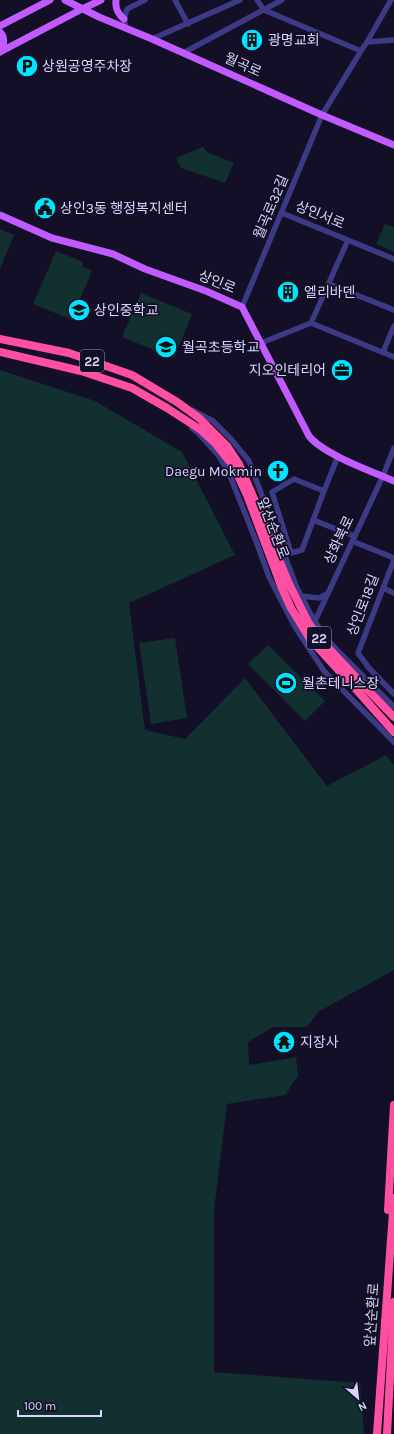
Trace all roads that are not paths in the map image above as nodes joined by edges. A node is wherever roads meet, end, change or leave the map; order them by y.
1 (50, 0) edge
2 (65, 0) edge
3 (101, 0) edge
4 (116, 0) edge
5 (145, 0) edge
6 (175, 0) edge
7 (240, 0) edge
8 (257, 0) edge
9 (282, 0) edge
10 (391, 0) edge
11 (394, 2) edge
12 (82, 9) junction
13 (264, 10) junction
14 (124, 19) junction
15 (188, 24) junction
16 (0, 26) edge
17 (126, 28) junction
18 (0, 32) edge
19 (152, 39) junction
20 (394, 40) edge
21 (367, 42) junction
22 (361, 51) junction
23 (0, 52) edge
24 (183, 53) junction
25 (322, 115) junction
26 (394, 145) edge
27 (282, 213) junction
28 (0, 216) edge
29 (348, 240) junction
30 (394, 259) edge
31 (328, 284) junction
32 (242, 307) junction
33 (394, 310) edge
34 (311, 324) junction
35 (394, 326) edge
36 (0, 339) edge
37 (261, 343) junction
38 (0, 352) edge
39 (383, 352) junction
40 (394, 357) edge
41 (177, 402) junction
42 (394, 448) edge
43 (338, 456) junction
44 (382, 476) junction
45 (394, 481) edge
46 (324, 491) junction
47 (313, 520) junction
48 (353, 539) junction
49 (394, 559) edge
50 (383, 588) junction
51 (283, 589) junction
52 (394, 593) edge
53 (300, 594) junction
54 (328, 594) junction
55 (315, 622) junction
56 (304, 640) junction
57 (359, 686) junction
58 (394, 694) edge
59 (394, 707) edge
60 (394, 717) edge
61 (394, 732) edge
62 (394, 742) edge
63 (394, 1105) edge
64 (394, 1198) edge
65 (394, 1302) edge
66 (383, 1338) junction
67 (394, 1342) edge
68 (391, 1366) edge
69 (377, 1434) edge
70 (387, 1434) edge

1 - 16 main road
2 - 12 main road, 월곡로
3 - 12 main road
4 - 14 main road
5 - 14 street
6 - 15 street
7 - 15 street
8 - 13 street
9 - 13 street
10 - 11 street
10 - 21 street
12 - 17 main road, 월곡로
12 - 23 main road
13 - 22 street
13 - 24 street
14 - 17 street
15 - 19 street
17 - 19 main road, 월곡로
18 - 23 main road
19 - 24 main road, 월곡로
20 - 21 street
21 - 22 street
22 - 25 street
24 - 25 main road, 월곡로
25 - 26 main road, 월곡로
25 - 27 street, 월곡로32길
27 - 29 street, 상인서로
27 - 32 street, 월곡로32길
28 - 32 main road, 상인로
29 - 30 street, 상인서로
29 - 31 street, 상인서로
31 - 33 street
31 - 34 street, 상인서로
32 - 37 main road, 상인로
34 - 37 street
34 - 39 street
35 - 39 street
36 - 41 highway, 앞산순환로 / 22
37 - 43 main road, 상인로
38 - 51 highway, 앞산순환로 / 22
39 - 40 street
41 - 51 highway, 앞산순환로 / 22
41 - 53 street
42 - 44 street, 상화북로
43 - 44 main road, 상인로
43 - 46 street
44 - 45 main road, 상인로
44 - 48 street, 상화북로
46 - 47 street
46 - 47 street
47 - 48 street
48 - 49 street
48 - 54 street, 상화북로
49 - 50 street, 상인로18길
50 - 52 street
50 - 58 street, 상인로18길
51 - 53 street
51 - 56 street
51 - 57 highway, 앞산순환로 / 22, bridge
53 - 54 street
53 - 55 street
54 - 55 street, 상화북로
55 - 56 street, 상화북로
55 - 59 street
56 - 62 street
57 - 60 highway, 앞산순환로 / 22
57 - 61 highway, 앞산순환로 / 22
63 - 66 highway
64 - 66 highway, 앞산순환로
65 - 68 highway, 앞산순환로
66 - 69 highway, 앞산순환로
67 - 68 highway
68 - 70 highway, 앞산순환로

